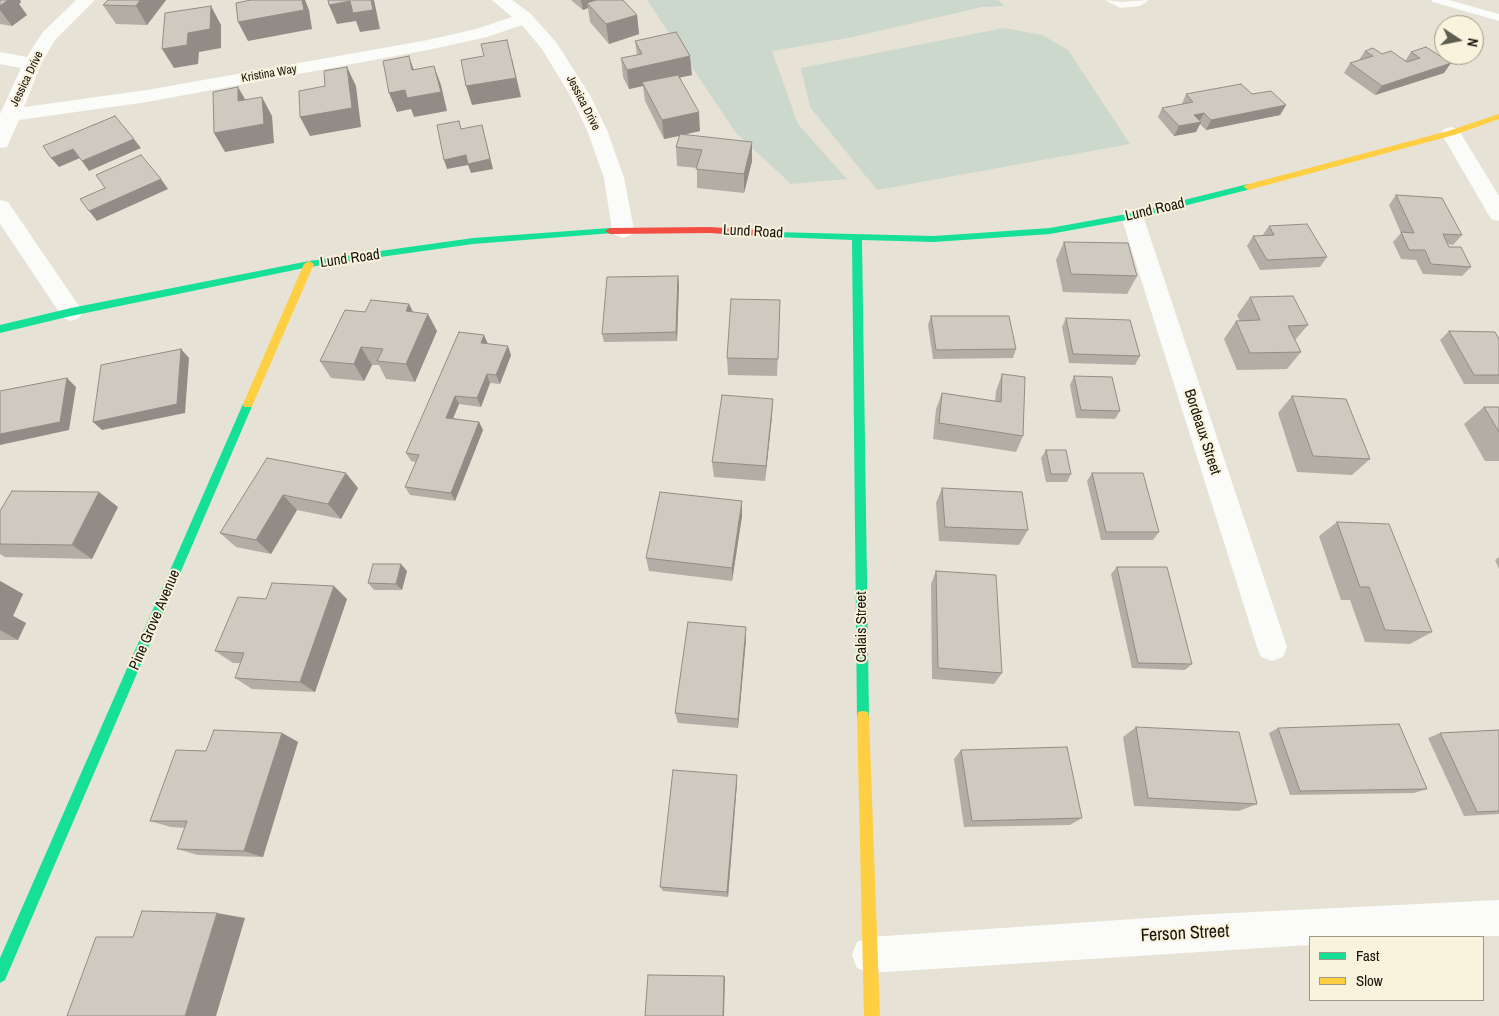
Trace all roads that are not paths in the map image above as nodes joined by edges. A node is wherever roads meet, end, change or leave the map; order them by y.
1 (86, 0) edge
2 (501, 0) edge
3 (1111, 0) edge
4 (1143, 0) edge
5 (1437, 0) edge
6 (525, 18) junction
7 (1499, 18) edge
8 (0, 58) edge
9 (32, 64) junction
10 (9, 115) junction
11 (1499, 116) edge
12 (1451, 133) junction
13 (0, 142) edge
14 (0, 207) edge
15 (1499, 214) edge
16 (1132, 216) junction
17 (623, 230) junction
18 (857, 238) junction
19 (309, 264) junction
20 (71, 312) junction
21 (0, 329) edge
22 (1272, 647) dead end
23 (1499, 918) edge
24 (870, 955) junction
25 (0, 975) edge
26 (872, 1016) edge

1 - 9 street, Jessica Drive
2 - 6 street, Jessica Drive
3 - 4 lane
5 - 7 lane
6 - 10 street, Kristina Way
6 - 17 street, Jessica Drive
8 - 9 street
9 - 10 street, Jessica Drive
10 - 13 street, Jessica Drive
11 - 12 street, Lund Road
12 - 15 street
12 - 16 street, Lund Road
14 - 20 street
16 - 18 street, Lund Road
16 - 22 street, Bordeaux Street
17 - 18 street, Lund Road
17 - 19 street, Lund Road
18 - 24 street, Calais Street
19 - 20 street, Lund Road
19 - 25 street, Pine Grove Avenue
20 - 21 street, Lund Road
23 - 24 street, Ferson Street
24 - 26 street, Calais Street

